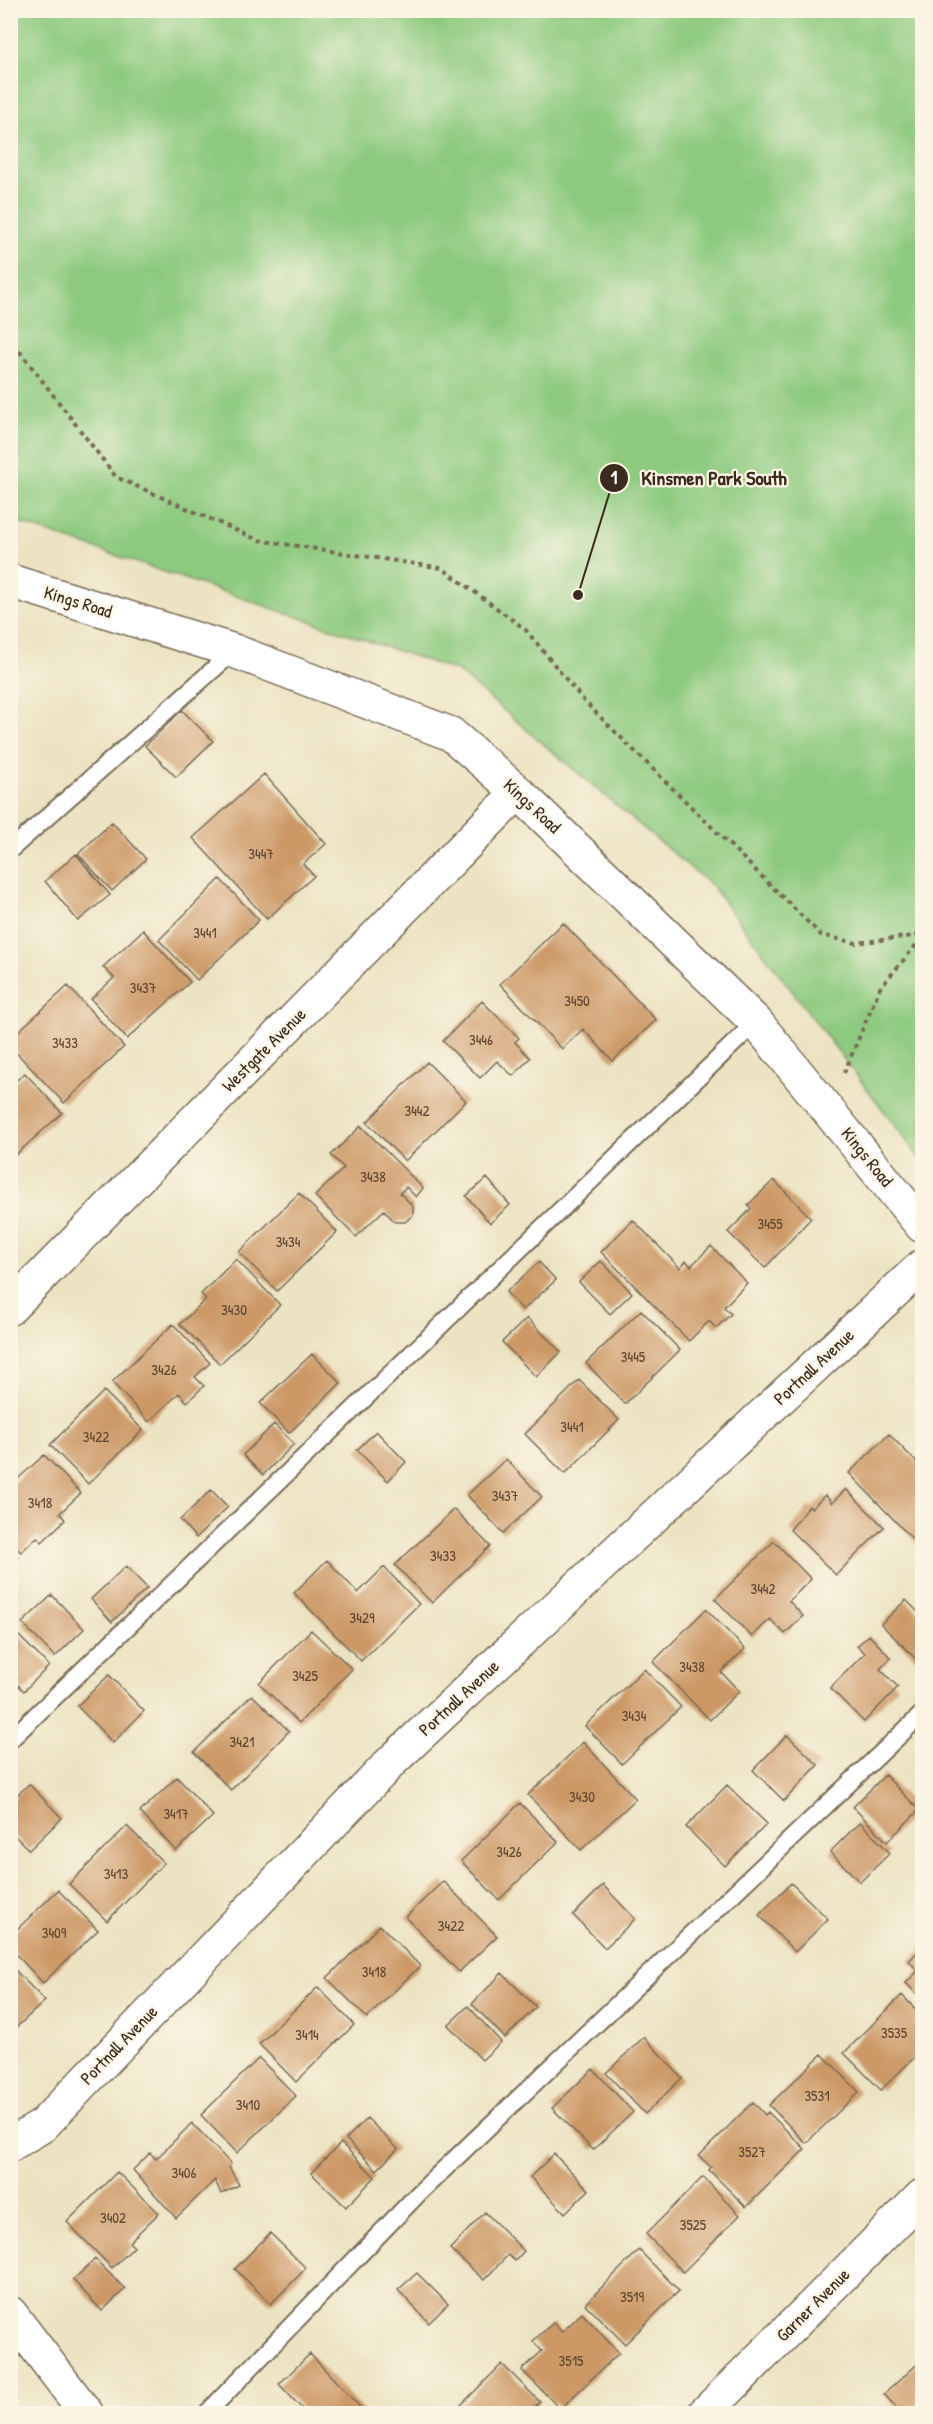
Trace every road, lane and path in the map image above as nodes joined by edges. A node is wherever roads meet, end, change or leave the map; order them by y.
1 (10, 349) edge
2 (10, 581) edge
3 (234, 651) junction
4 (519, 792) junction
5 (10, 850) edge
6 (922, 936) edge
7 (756, 1022) junction
8 (828, 1109) junction
9 (922, 1226) edge
10 (922, 1266) edge
11 (10, 1308) edge
12 (922, 1714) edge
13 (10, 1740) edge
14 (10, 2145) edge
15 (922, 2196) edge
16 (10, 2313) edge
17 (87, 2414) edge
18 (206, 2414) edge
19 (704, 2414) edge

1 - 6 path
2 - 3 street, Kings Road
3 - 4 street, Kings Road
3 - 5 lane
4 - 7 street, Kings Road
4 - 11 street, Westgate Avenue
6 - 8 path
7 - 8 street, Kings Road
7 - 13 lane
8 - 9 street, Kings Road
10 - 14 street, Portnall Avenue
12 - 18 lane
15 - 19 street, Garner Avenue
16 - 17 street

